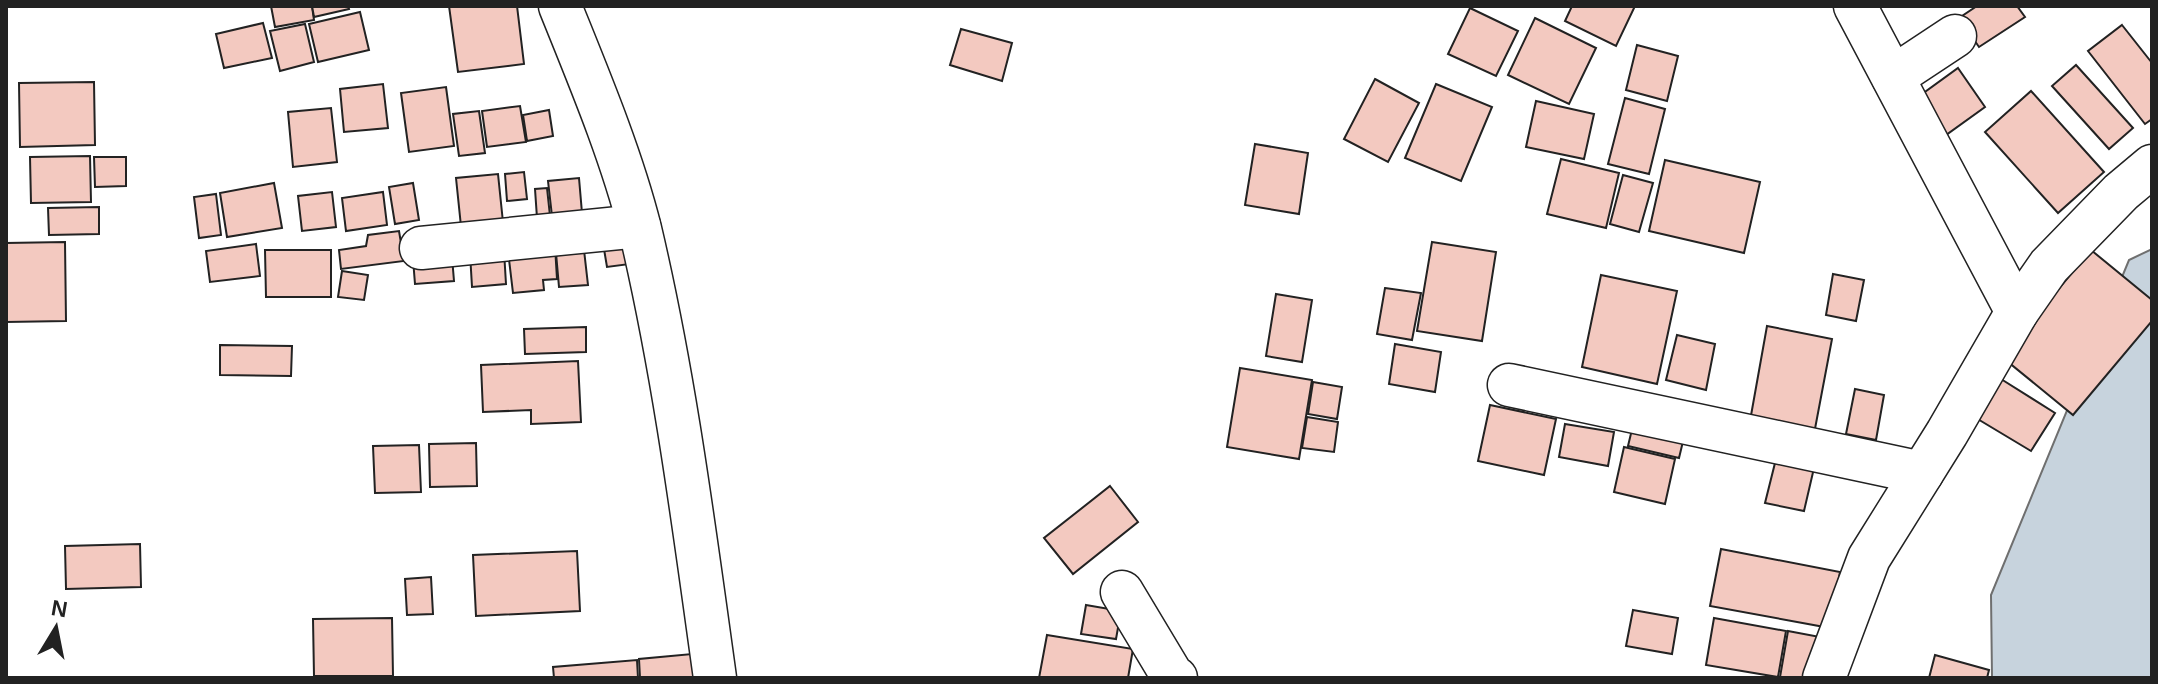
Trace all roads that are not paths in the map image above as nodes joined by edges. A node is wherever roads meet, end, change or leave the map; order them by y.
1 (560, 6) edge
2 (1855, 6) edge
3 (1955, 36) dead end
4 (1893, 77) junction
5 (2152, 166) edge
6 (639, 226) junction
7 (421, 248) dead end
8 (2017, 312) junction
9 (1509, 385) dead end
10 (1922, 473) junction
11 (1122, 592) dead end
12 (715, 678) edge
13 (1176, 678) edge
14 (1824, 678) edge

1 - 6 street
2 - 4 street
3 - 4 street
4 - 8 street
5 - 8 street
6 - 7 street
6 - 12 street
8 - 10 street
9 - 10 street
10 - 14 street
11 - 13 street

